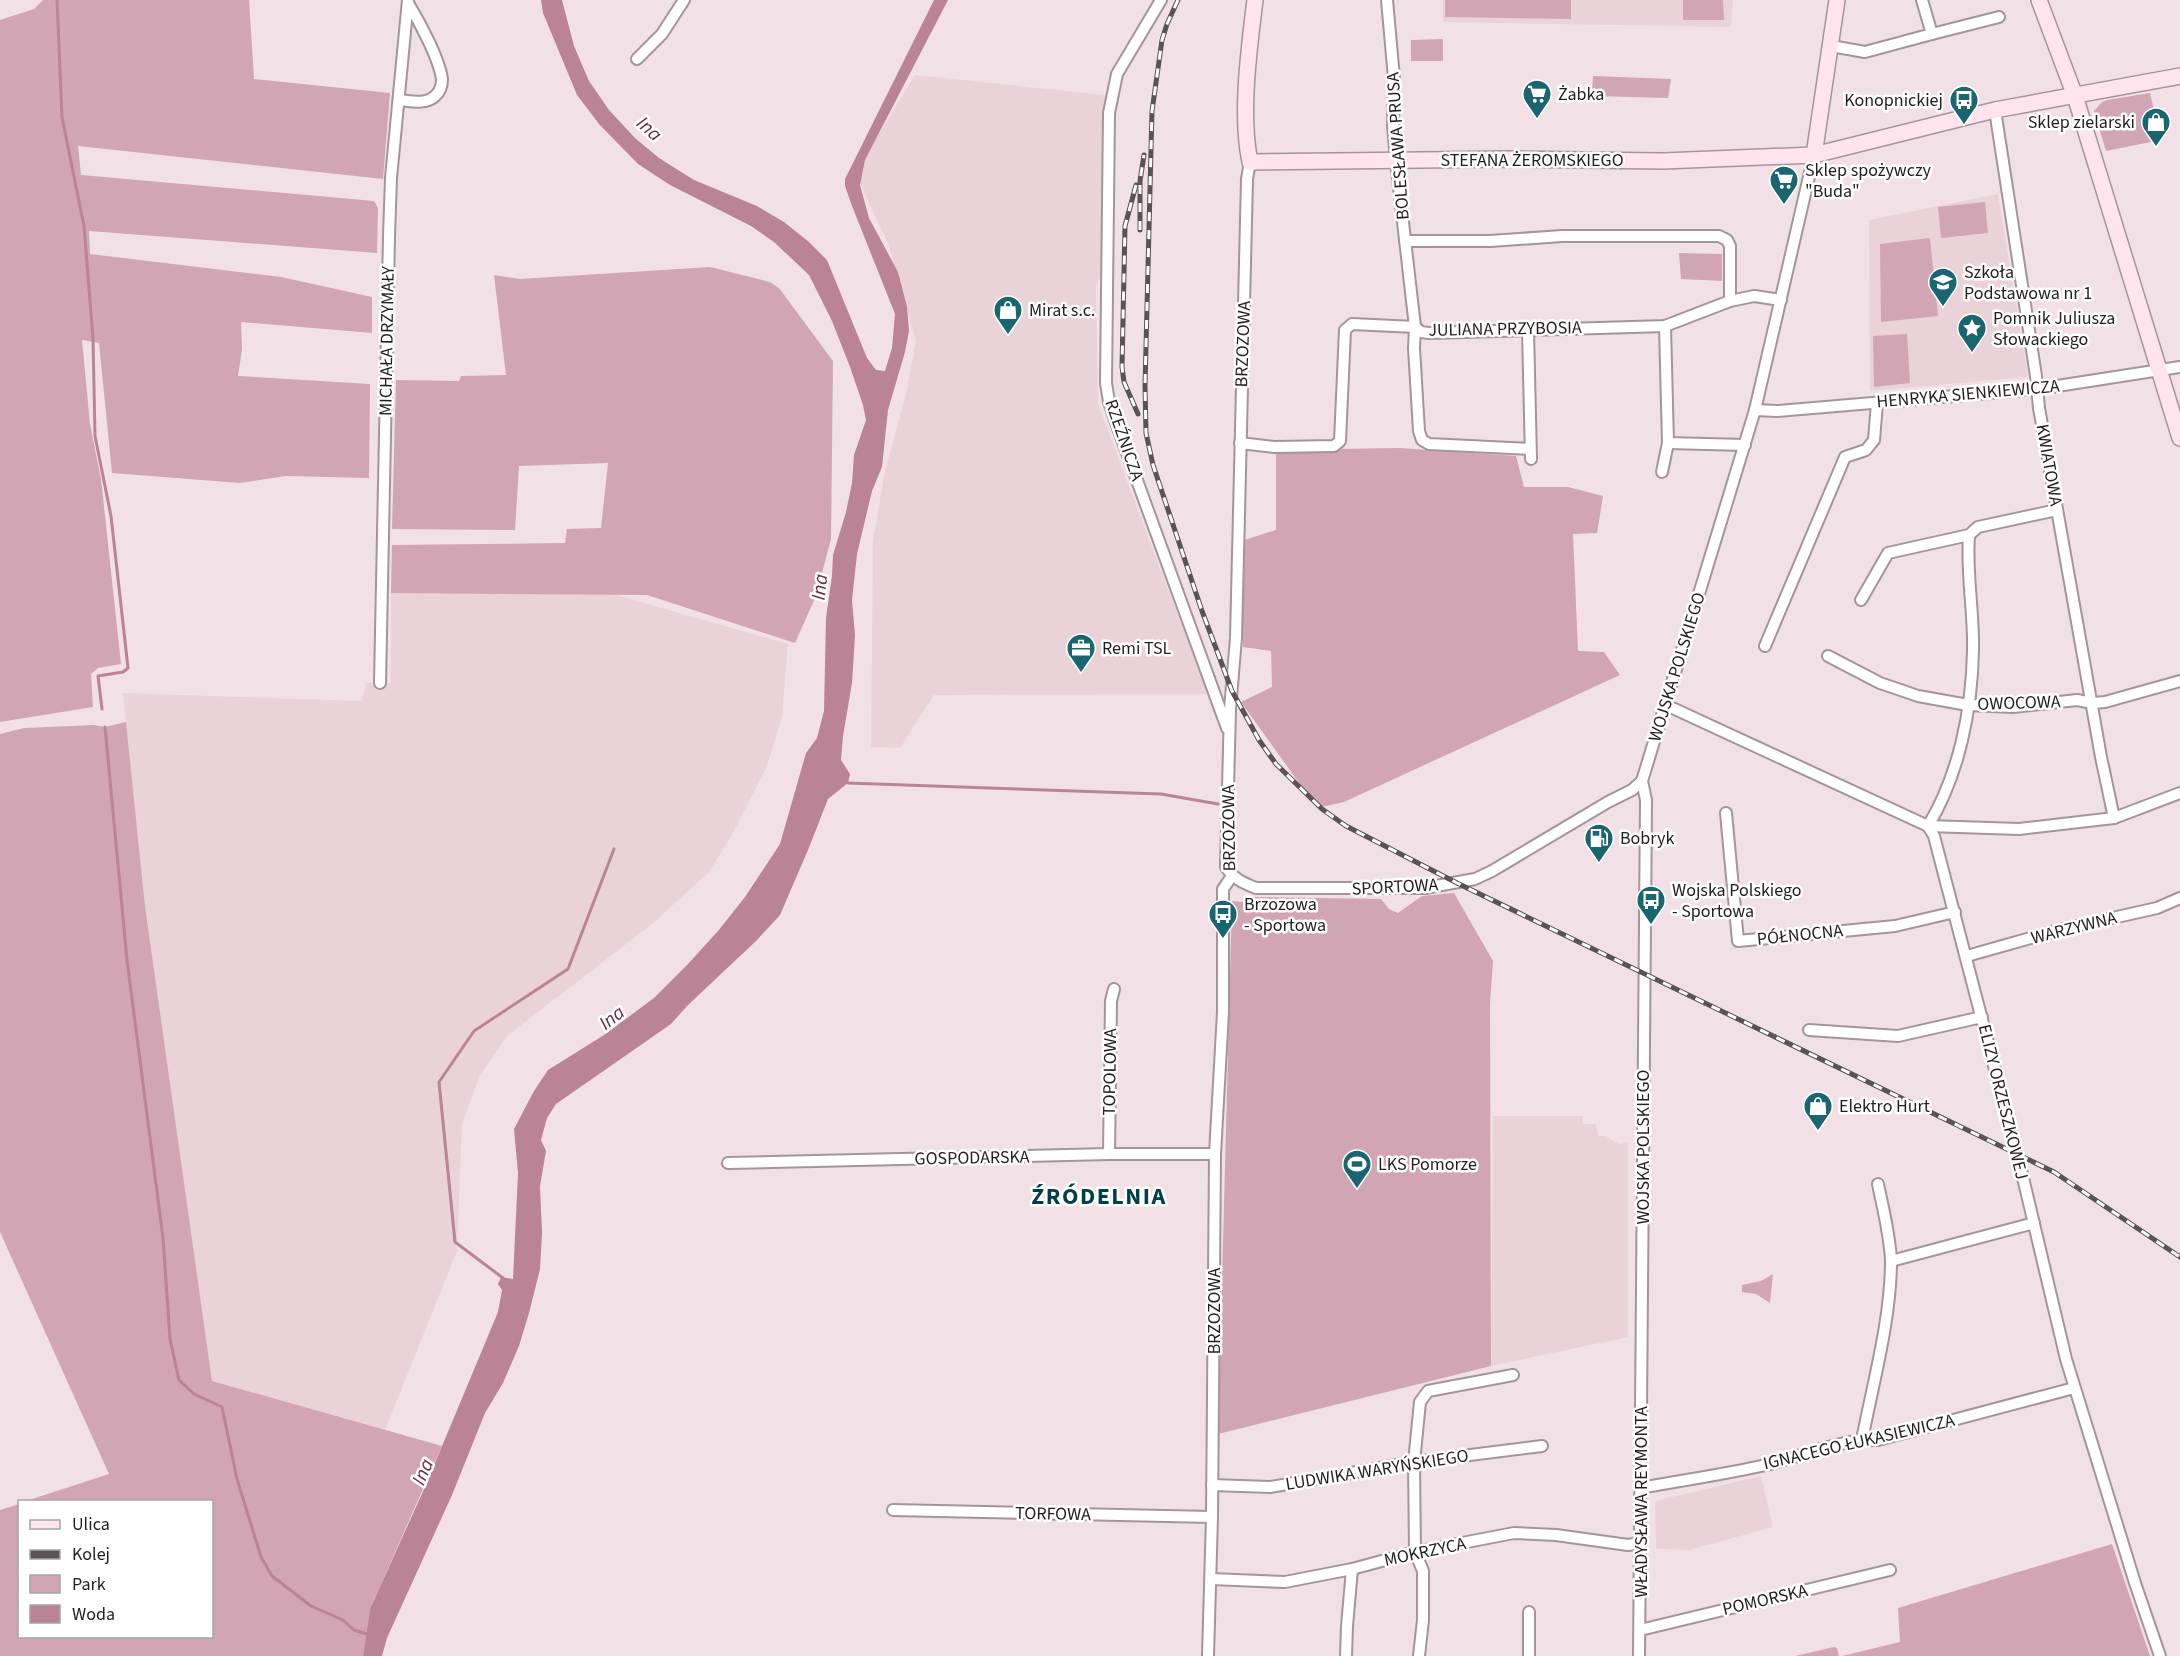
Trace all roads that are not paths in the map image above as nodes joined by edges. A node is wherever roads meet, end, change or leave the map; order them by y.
1 (684, 0) edge
2 (1161, 0) edge
3 (1255, 0) edge
4 (1387, 0) edge
5 (1837, 0) edge
6 (1922, 0) edge
7 (2039, 0) edge
8 (408, 2) edge
9 (1999, 17) dead end
10 (1932, 34) junction
11 (1831, 46) junction
12 (637, 59) dead end
13 (2180, 76) edge
14 (2075, 96) junction
15 (399, 100) junction
16 (1995, 110) junction
17 (1814, 155) junction
18 (1396, 161) junction
19 (1250, 162) junction
20 (1405, 241) junction
21 (1781, 300) junction
22 (1730, 301) junction
23 (1665, 326) junction
24 (1415, 327) junction
25 (1528, 330) junction
26 (2180, 367) edge
27 (2158, 370) junction
28 (2038, 388) junction
29 (1877, 403) junction
30 (1755, 410) junction
31 (2180, 438) edge
32 (1240, 442) junction
33 (1668, 442) junction
34 (1745, 445) junction
35 (1662, 472) dead end
36 (2057, 510) junction
37 (1969, 535) junction
38 (1861, 600) dead end
39 (1765, 646) dead end
40 (1828, 656) dead end
41 (2180, 681) edge
42 (380, 683) dead end
43 (2093, 703) junction
44 (1666, 705) junction
45 (1968, 705) junction
46 (1229, 734) junction
47 (1642, 781) junction
48 (2180, 793) edge
49 (1726, 813) dead end
50 (2114, 818) junction
51 (1928, 826) junction
52 (1232, 876) junction
53 (2180, 898) edge
54 (1955, 912) junction
55 (1966, 956) junction
56 (1114, 989) dead end
57 (1982, 1017) junction
58 (1809, 1030) dead end
59 (1109, 1154) junction
60 (1215, 1154) junction
61 (728, 1163) dead end
62 (1878, 1184) dead end
63 (2034, 1223) junction
64 (1891, 1261) junction
65 (1642, 1348) joint
66 (1513, 1375) dead end
67 (2074, 1388) junction
68 (1862, 1440) junction
69 (1542, 1446) dead end
70 (1414, 1462) junction
71 (1212, 1485) junction
72 (1641, 1488) junction
73 (893, 1510) dead end
74 (1212, 1517) junction
75 (1641, 1543) junction
76 (1415, 1552) junction
77 (1352, 1569) junction
78 (1890, 1570) dead end
79 (1210, 1579) junction
80 (1528, 1612) dead end
81 (1640, 1630) junction
82 (1208, 1656) edge
83 (1346, 1656) edge
84 (1419, 1656) edge
85 (1528, 1656) edge
86 (1640, 1656) edge
87 (2160, 1656) edge

1 - 12 street
2 - 46 street, RZEŹNICZA
3 - 19 street, BRZOZOWA
4 - 18 street, BOLESŁAWA PRUSA
5 - 11 street, WOJSKA POLSKIEGO
6 - 10 street
7 - 14 street
8 - 15 street, MICHAŁA DRZYMAŁY
8 - 15 street
9 - 10 street
10 - 11 street
11 - 17 street, WOJSKA POLSKIEGO
13 - 14 street, STEFANA ŻEROMSKIEGO
14 - 16 street, STEFANA ŻEROMSKIEGO
14 - 27 street
15 - 42 street, MICHAŁA DRZYMAŁY
16 - 17 street, STEFANA ŻEROMSKIEGO
16 - 28 street, KWIATOWA
17 - 18 street, STEFANA ŻEROMSKIEGO
17 - 21 street, WOJSKA POLSKIEGO
18 - 19 street, STEFANA ŻEROMSKIEGO
18 - 20 street, BOLESŁAWA PRUSA
19 - 32 street, BRZOZOWA
20 - 22 street
20 - 24 street, BOLESŁAWA PRUSA
21 - 22 street, JULIANA PRZYBOSIA
21 - 30 street, WOJSKA POLSKIEGO
22 - 23 street, JULIANA PRZYBOSIA
23 - 25 street, JULIANA PRZYBOSIA
23 - 33 street
24 - 25 street, JULIANA PRZYBOSIA
24 - 25 street, BOLESŁAWA PRUSA
24 - 32 street, JULIANA PRZYBOSIA
26 - 27 street, HENRYKA SIENKIEWICZA
27 - 28 street, HENRYKA SIENKIEWICZA
27 - 31 street
28 - 29 street, HENRYKA SIENKIEWICZA
28 - 36 street, KWIATOWA
29 - 30 street, HENRYKA SIENKIEWICZA
29 - 39 street
30 - 34 street, WOJSKA POLSKIEGO
32 - 46 street, BRZOZOWA
33 - 34 street
33 - 35 street
34 - 44 street, WOJSKA POLSKIEGO
36 - 37 street
36 - 43 street, KWIATOWA
37 - 38 street
37 - 45 street
40 - 45 street, OWOCOWA
41 - 43 street, OWOCOWA
43 - 45 street, OWOCOWA
43 - 50 street, KWIATOWA
44 - 47 street, WOJSKA POLSKIEGO
44 - 51 street
45 - 51 street
46 - 52 street, BRZOZOWA
47 - 52 street, SPORTOWA
47 - 65 street, WOJSKA POLSKIEGO
48 - 50 street
49 - 54 street, PÓŁNOCNA
50 - 51 street
51 - 54 street, ELIZY ORZESZKOWEJ
52 - 60 street, BRZOZOWA
53 - 55 street, WARZYWNA
54 - 55 street, ELIZY ORZESZKOWEJ
55 - 57 street, ELIZY ORZESZKOWEJ
56 - 59 street, TOPOLOWA
57 - 58 street
57 - 63 street, ELIZY ORZESZKOWEJ
59 - 60 street, GOSPODARSKA
59 - 61 street, GOSPODARSKA
60 - 71 street, BRZOZOWA
62 - 64 street
63 - 64 street
63 - 67 street, ELIZY ORZESZKOWEJ
64 - 68 street
65 - 72 street, WŁADYSŁAWA REYMONTA
66 - 70 street
67 - 68 street, IGNACEGO ŁUKASIEWICZA
67 - 87 street, ELIZY ORZESZKOWEJ
68 - 72 street, IGNACEGO ŁUKASIEWICZA
69 - 70 street, LUDWIKA WARYŃSKIEGO
70 - 71 street, LUDWIKA WARYŃSKIEGO
70 - 76 street
71 - 74 street, BRZOZOWA
72 - 75 street, WŁADYSŁAWA REYMONTA
73 - 74 street, TORFOWA
74 - 79 street, BRZOZOWA
75 - 76 street, MOKRZYCA
75 - 81 street, WŁADYSŁAWA REYMONTA
76 - 77 street, MOKRZYCA
76 - 84 street
77 - 79 street, MOKRZYCA
77 - 83 street
78 - 81 street, POMORSKA
79 - 82 street, BRZOZOWA
80 - 85 street
81 - 86 street, WŁADYSŁAWA REYMONTA

